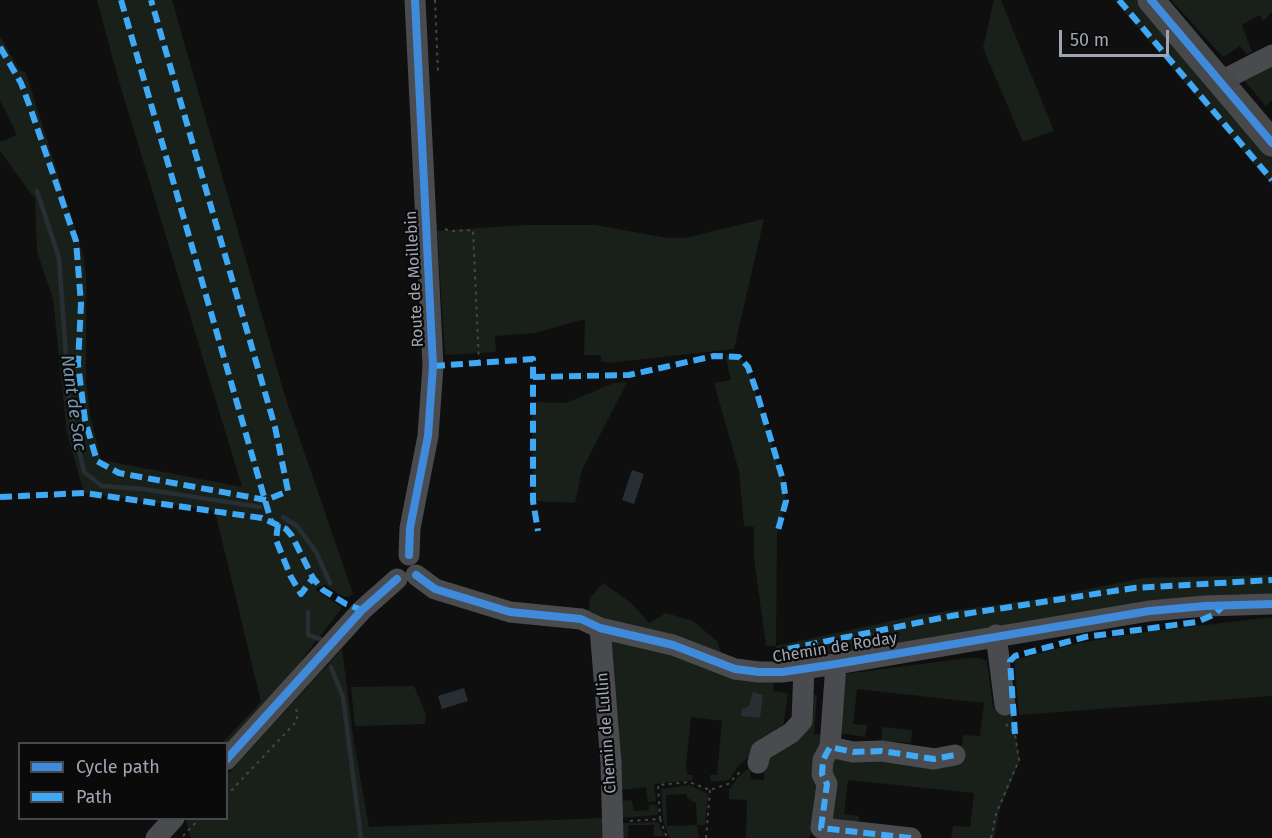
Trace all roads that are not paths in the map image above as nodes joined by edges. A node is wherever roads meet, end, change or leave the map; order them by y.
1 (415, 0) edge
2 (1151, 0) edge
3 (1272, 55) edge
4 (1221, 81) junction
5 (1272, 143) edge
6 (406, 577) junction
7 (1272, 604) edge
8 (600, 628) junction
9 (996, 635) junction
10 (836, 664) junction
11 (804, 668) junction
12 (1003, 712) road end
13 (830, 747) junction
14 (955, 755) dead end
15 (228, 758) edge
16 (758, 763) road end
17 (613, 830) edge
18 (182, 831) edge
19 (819, 833) edge
20 (163, 838) edge
21 (911, 838) edge

1 - 6 street, Route de Moillebin
2 - 4 main road
3 - 4 street
4 - 5 main road
6 - 8 street, Chemin de Roday
6 - 15 street
7 - 9 street, Chemin de Roday
8 - 11 street, Chemin de Roday
8 - 17 street, Chemin de Lullin
9 - 10 street, Chemin de Roday
9 - 12 street
10 - 11 street, Chemin de Roday
10 - 13 street, Chemin de Roday
11 - 16 street
13 - 14 street
13 - 19 street, Chemin de Roday
18 - 20 street
19 - 21 street, Chemin de Roday

